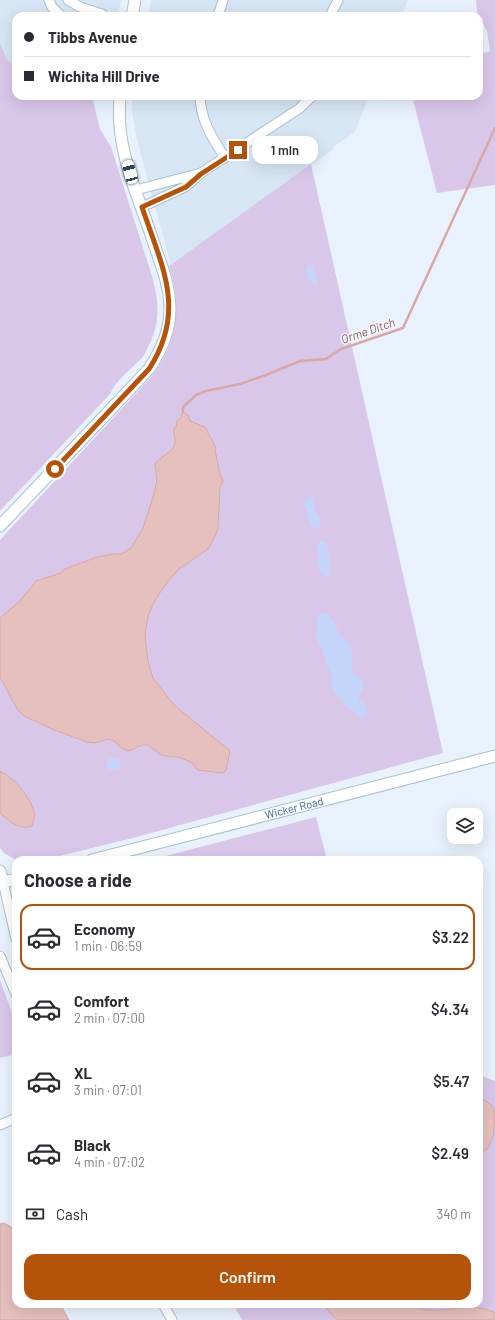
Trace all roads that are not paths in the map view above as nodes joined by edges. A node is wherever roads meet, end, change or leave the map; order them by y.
1 (49, 0) edge
2 (68, 0) edge
3 (135, 0) edge
4 (224, 0) edge
5 (338, 0) edge
6 (57, 12) edge
7 (96, 12) edge
8 (133, 12) edge
9 (220, 12) edge
10 (332, 12) edge
11 (120, 100) edge
12 (200, 100) edge
13 (308, 100) edge
14 (225, 158) junction
15 (201, 174) junction
16 (136, 190) junction
17 (142, 207) junction
18 (0, 526) edge
19 (495, 756) edge
20 (108, 856) edge
21 (0, 871) edge
22 (12, 880) edge
23 (2, 883) edge
24 (12, 923) edge
25 (0, 956) edge
26 (12, 984) edge
27 (12, 1120) edge
28 (0, 1125) edge
29 (164, 1308) edge
30 (172, 1320) edge

1 - 6 street
2 - 7 street
3 - 8 street
4 - 9 street
5 - 10 street
11 - 16 street
12 - 14 street
13 - 14 street
14 - 15 street
15 - 16 street
15 - 17 street
16 - 17 street
17 - 18 street
19 - 20 street, Wicker Road
21 - 23 street
22 - 23 street
23 - 24 street
25 - 26 street
27 - 28 street
29 - 30 street

